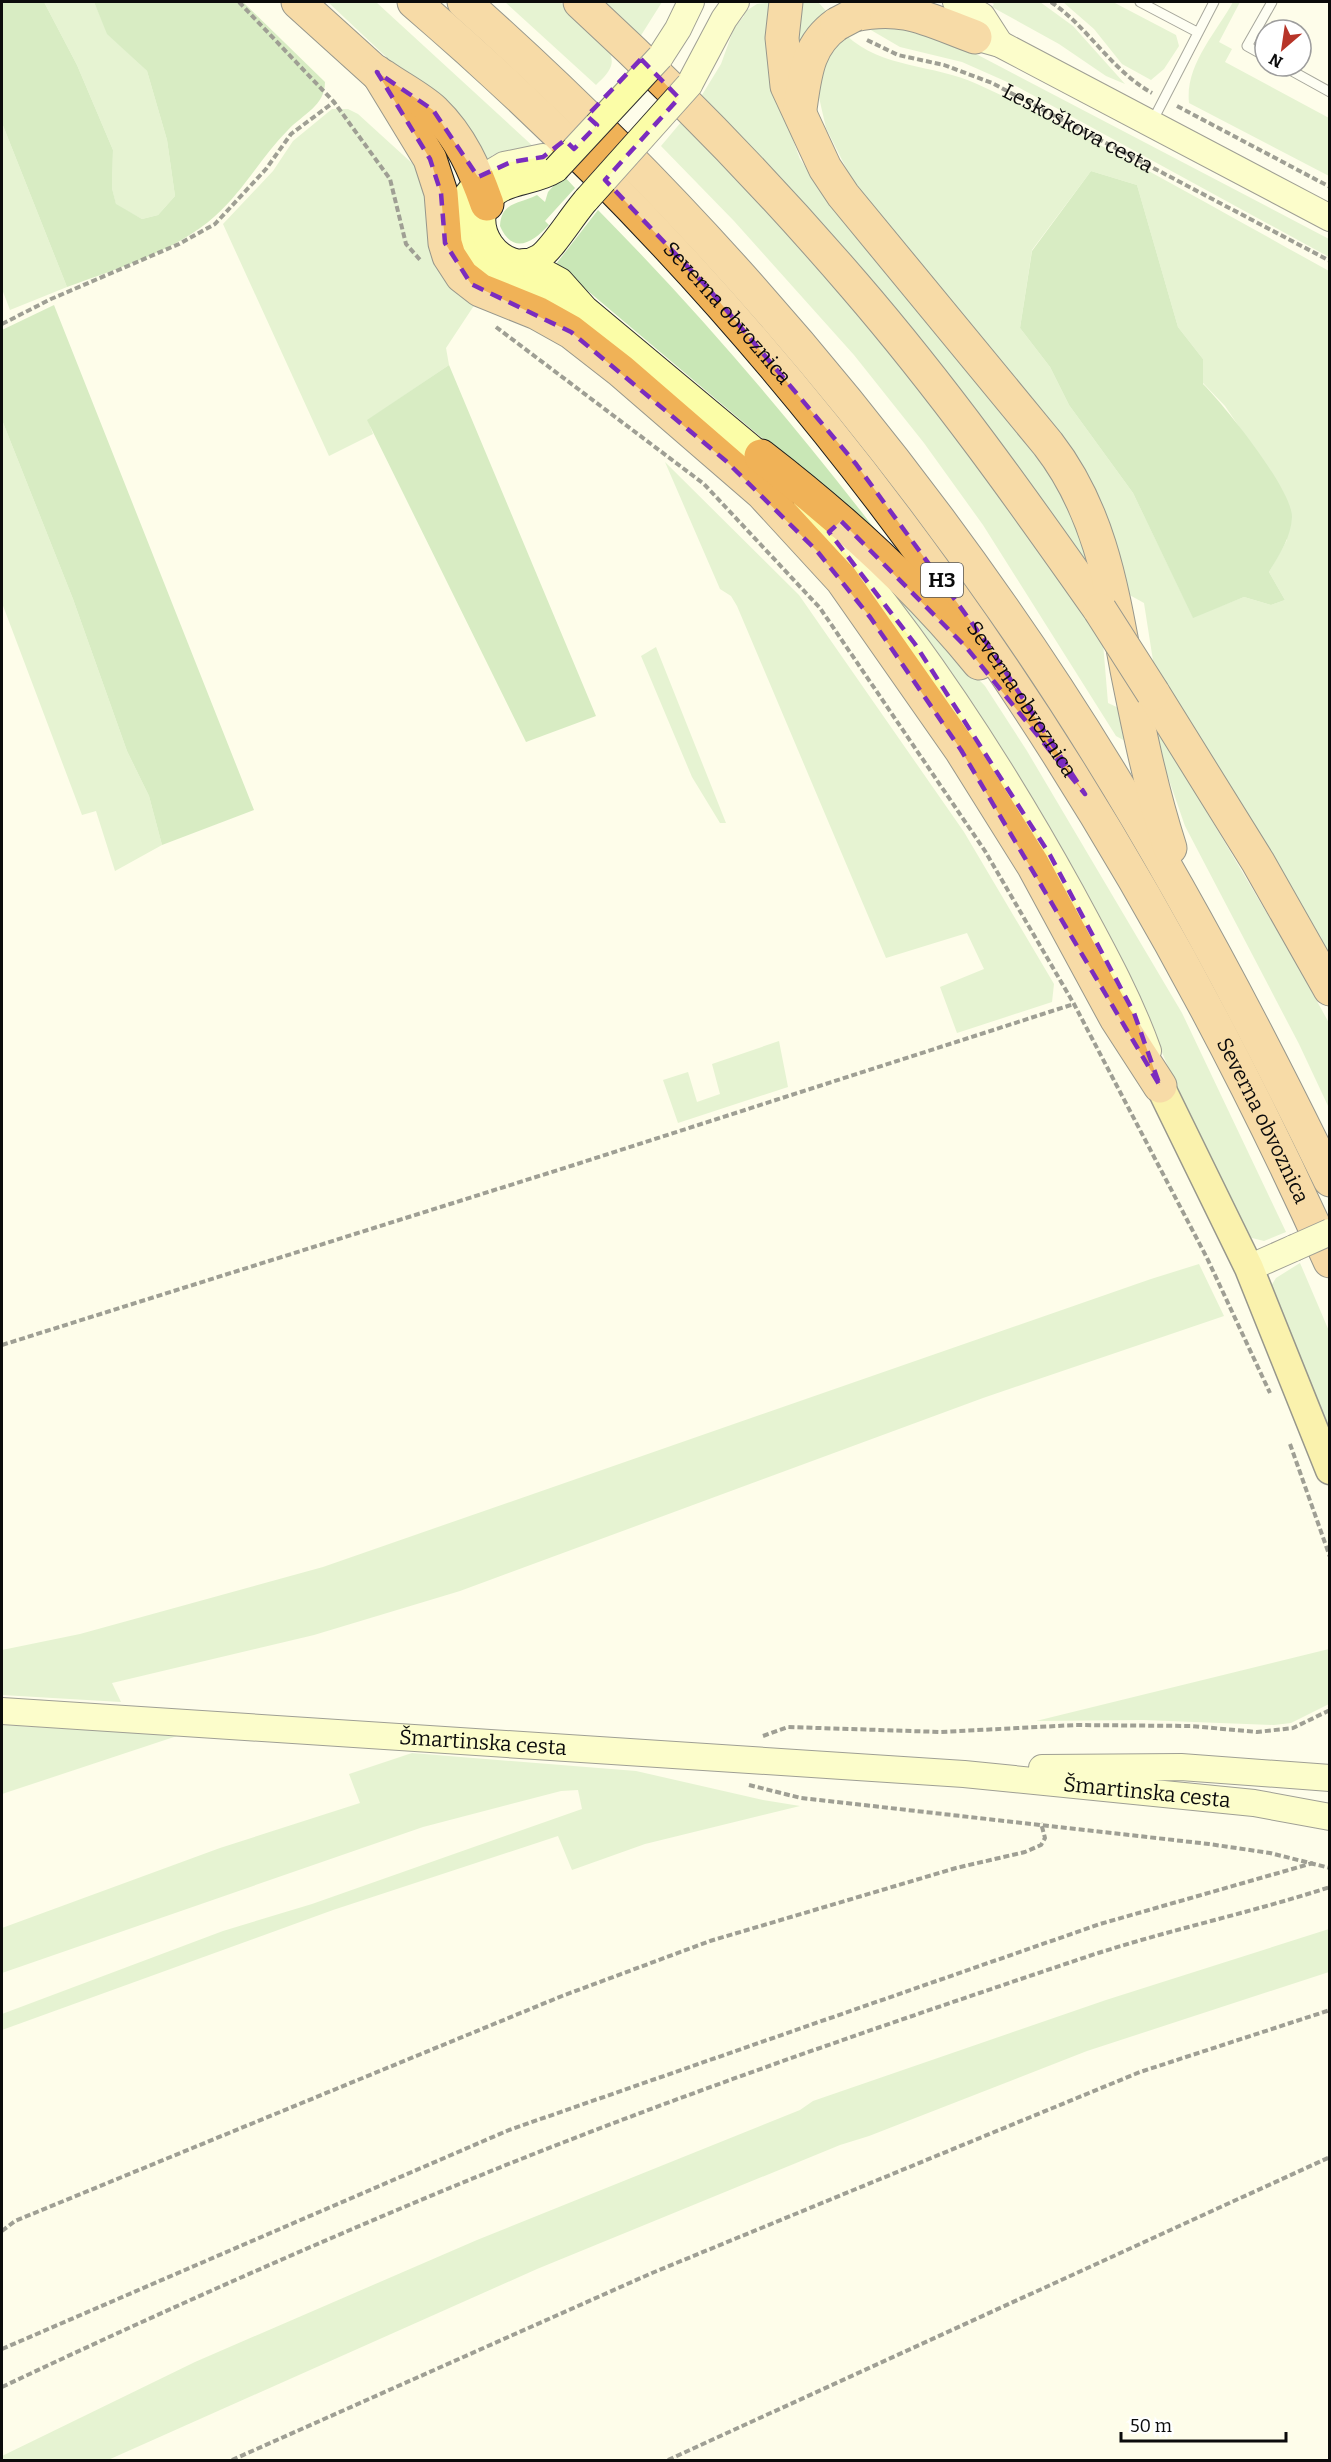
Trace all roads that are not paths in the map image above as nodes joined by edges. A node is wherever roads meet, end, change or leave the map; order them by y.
1 (298, 2) edge
2 (414, 2) edge
3 (464, 2) edge
4 (580, 2) edge
5 (673, 2) edge
6 (691, 2) edge
7 (736, 2) edge
8 (786, 2) edge
9 (918, 2) edge
10 (956, 2) edge
11 (1140, 2) edge
12 (1214, 2) edge
13 (1272, 2) edge
14 (1263, 18) edge
15 (1197, 32) junction
16 (1253, 35) edge
17 (988, 41) junction
18 (1253, 49) edge
19 (655, 52) junction
20 (377, 72) junction
21 (1304, 78) edge
22 (1329, 92) edge
23 (800, 111) junction
24 (1151, 124) junction
25 (476, 197) junction
26 (1329, 218) edge
27 (525, 262) junction
28 (585, 309) junction
29 (761, 456) junction
30 (1085, 794) junction
31 (1192, 912) junction
32 (1329, 989) edge
33 (1160, 1086) junction
34 (1329, 1180) edge
35 (1329, 1232) edge
36 (1329, 1261) edge
37 (1249, 1268) junction
38 (1329, 1470) edge
39 (2, 1712) edge
40 (964, 1774) junction
41 (1329, 1778) edge
42 (1329, 1817) edge

1 - 20 highway
2 - 30 highway, Severna obvoznica / H3
3 - 31 highway, Severna obvoznica / H3
4 - 32 highway, bridge
5 - 19 main road
6 - 19 main road
7 - 27 main road, bridge
8 - 23 highway
9 - 17 main road, Leskoškova cesta
10 - 17 main road, Leskoškova cesta
11 - 15 lane
12 - 15 lane
13 - 14 lane
15 - 24 lane
16 - 18 lane
17 - 23 highway
17 - 24 main road, Leskoškova cesta
19 - 25 main road
20 - 25 highway
20 - 33 highway
21 - 22 lane
23 - 31 highway
24 - 26 main road, Leskoškova cesta
25 - 27 main road
25 - 28 main road
27 - 28 main road
28 - 29 main road
29 - 30 highway
29 - 33 main road
30 - 36 highway, Severna obvoznica / H3
31 - 34 highway, Severna obvoznica / H3
33 - 37 main road
35 - 37 main road, bridge
37 - 38 main road
39 - 40 main road, Šmartinska cesta
40 - 41 main road, Šmartinska cesta
40 - 42 main road, Šmartinska cesta

